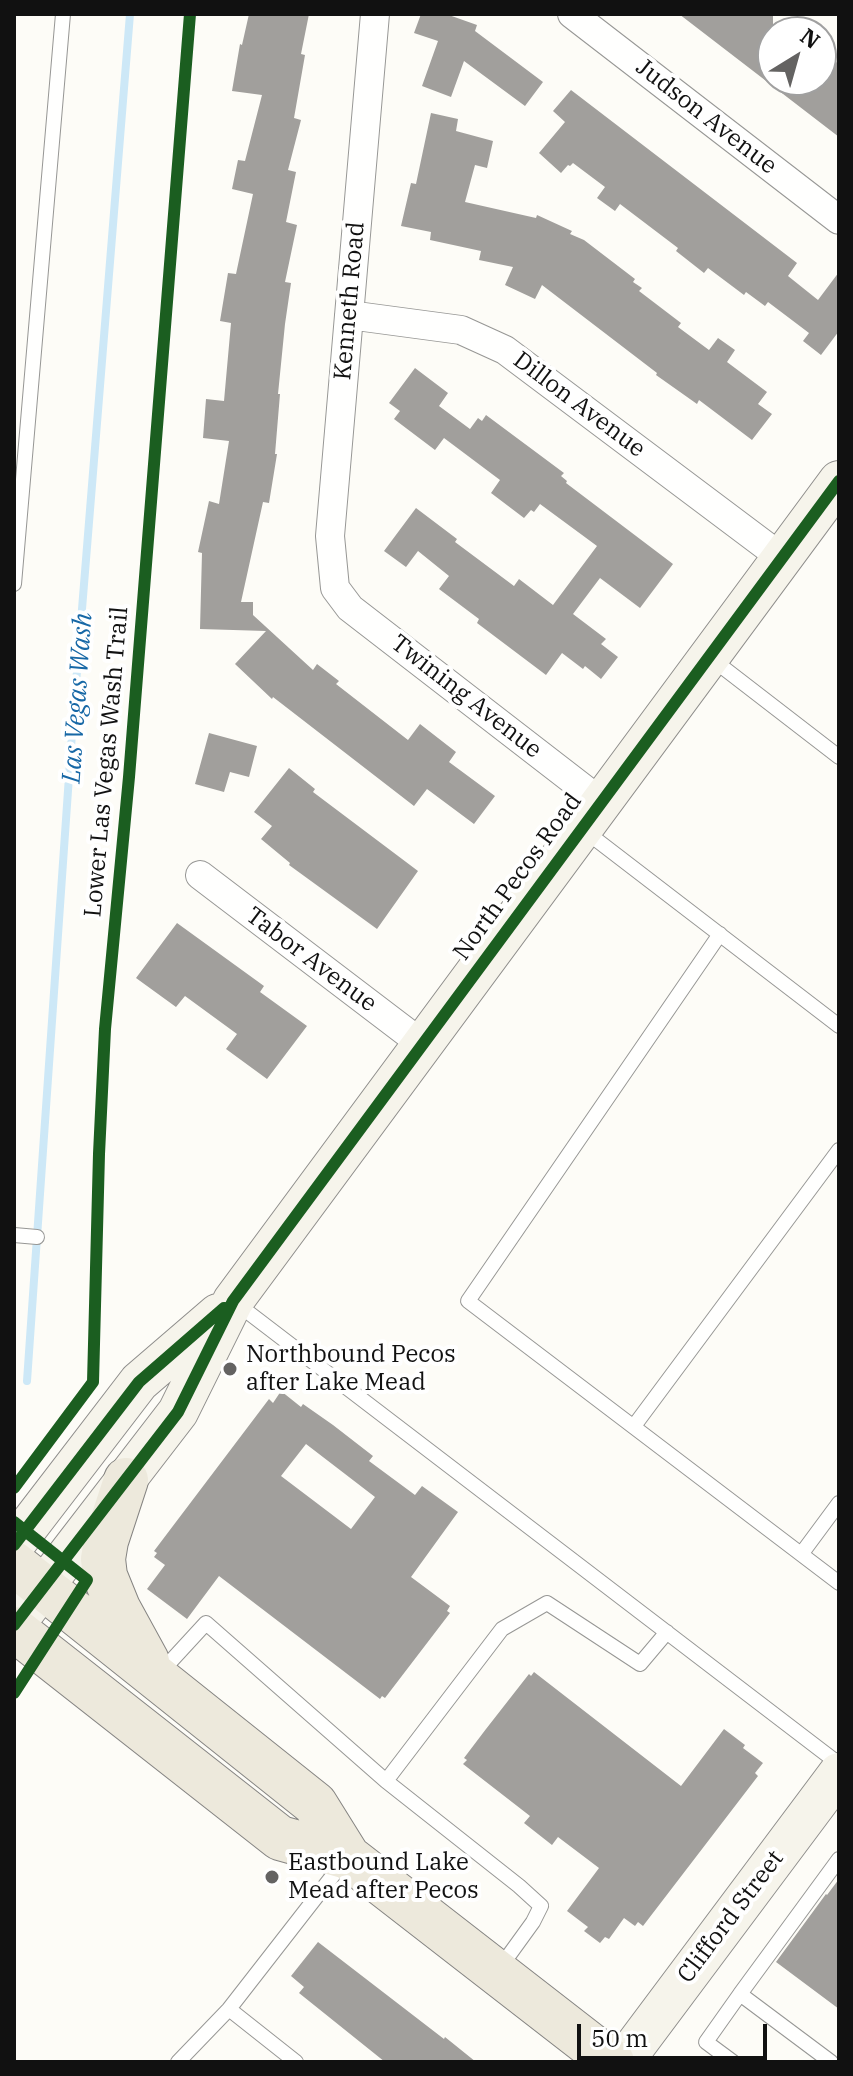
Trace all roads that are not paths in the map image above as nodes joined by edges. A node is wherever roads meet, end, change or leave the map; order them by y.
1 (63, 14) edge
2 (375, 14) edge
3 (572, 14) edge
4 (839, 220) edge
5 (349, 315) junction
6 (839, 481) edge
7 (782, 558) junction
8 (14, 584) edge
9 (335, 588) joint
10 (709, 657) junction
11 (839, 757) edge
12 (591, 815) junction
13 (200, 875) dead end
14 (720, 934) junction
15 (839, 1026) edge
16 (422, 1044) junction
17 (839, 1150) edge
18 (14, 1235) edge
19 (37, 1237) dead end
20 (233, 1301) junction
21 (634, 1426) junction
22 (126, 1480) junction
23 (839, 1503) edge
24 (14, 1545) edge
25 (802, 1553) junction
26 (29, 1576) edge
27 (839, 1583) edge
28 (14, 1627) edge
29 (667, 1632) junction
30 (156, 1677) junction
31 (839, 1764) edge
32 (839, 1773) edge
33 (386, 1781) junction
34 (348, 1857) junction
35 (839, 1859) edge
36 (497, 1973) junction
37 (740, 1994) junction
38 (229, 2009) junction
39 (178, 2062) edge
40 (296, 2062) edge
41 (612, 2062) edge
42 (623, 2062) edge
43 (733, 2062) edge
44 (831, 2062) edge

1 - 8 lane
2 - 5 street, Kenneth Road
3 - 4 street, Judson Avenue
5 - 7 street, Dillon Avenue
5 - 9 street, Kenneth Road
6 - 7 main road, North Pecos Road
7 - 10 main road, North Pecos Road
9 - 12 street, Twining Avenue
10 - 11 lane
10 - 12 main road, North Pecos Road
12 - 14 lane
12 - 16 main road, North Pecos Road
13 - 16 street, Tabor Avenue
14 - 15 lane
14 - 21 lane
16 - 20 main road, North Pecos Road
17 - 21 lane
18 - 19 lane
20 - 22 main road, North Pecos Road
20 - 24 main road, North Pecos Road
20 - 29 lane
21 - 25 lane
22 - 26 main road, North Pecos Road
22 - 30 main road
23 - 25 lane
25 - 27 lane
26 - 28 main road, North Pecos Road
26 - 30 main road
28 - 34 main road
29 - 31 lane
29 - 33 lane
30 - 33 lane
30 - 34 main road
32 - 42 main road, Clifford Street
33 - 36 lane
34 - 36 main road
34 - 38 lane
35 - 37 lane
36 - 41 main road
37 - 43 lane
37 - 44 lane
38 - 39 lane
38 - 40 lane

